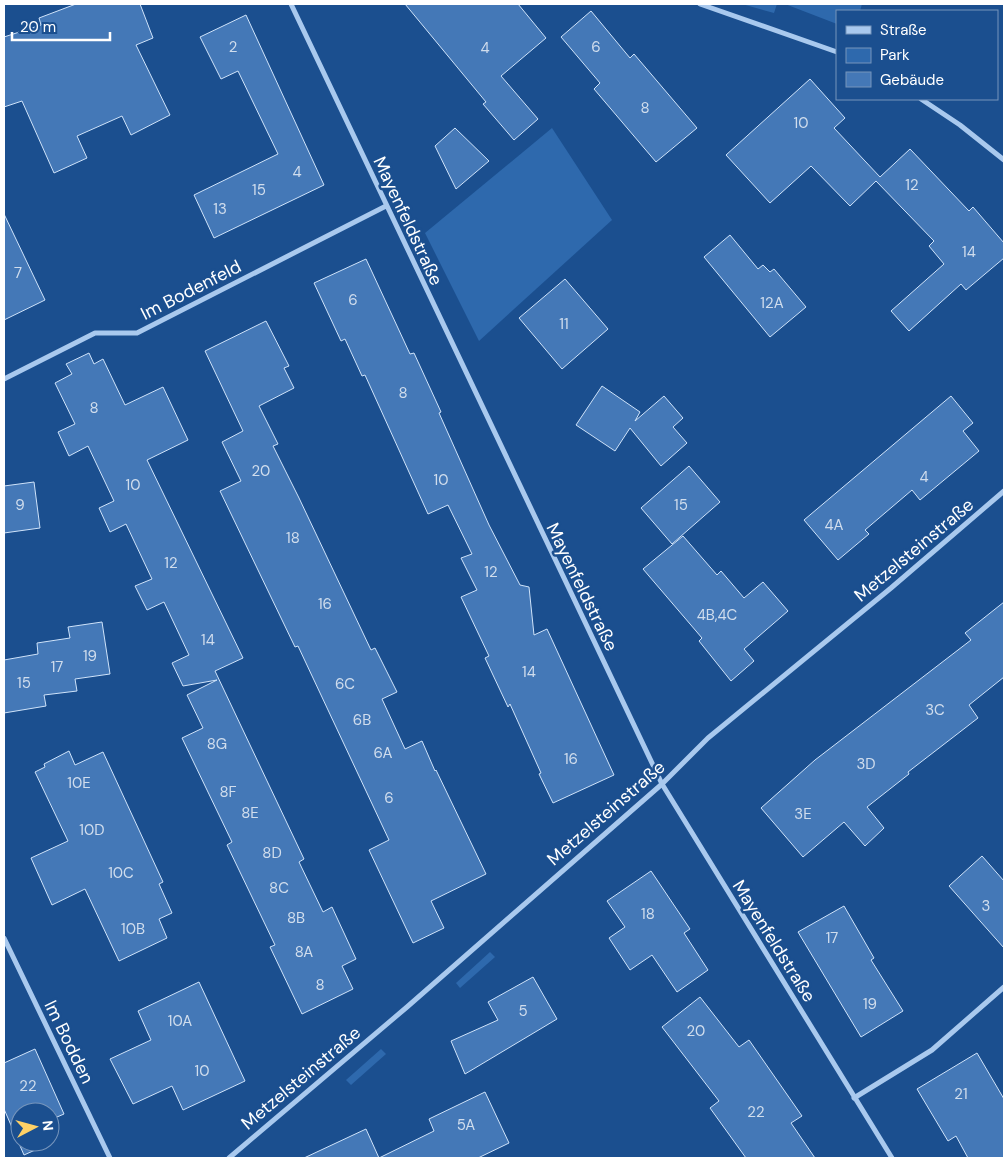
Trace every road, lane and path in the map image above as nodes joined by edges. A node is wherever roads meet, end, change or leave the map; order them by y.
1 (291, 4) edge
2 (700, 4) edge
3 (836, 52) edge
4 (922, 100) edge
5 (1004, 160) edge
6 (386, 206) junction
7 (4, 379) edge
8 (1004, 491) edge
9 (662, 784) junction
10 (4, 938) edge
11 (1004, 987) edge
12 (854, 1098) junction
13 (110, 1158) edge
14 (229, 1158) edge
15 (892, 1158) edge

1 - 6 street, Mayenfeldstraße
2 - 3 street
4 - 5 street
6 - 7 street, Im Bodenfeld
6 - 9 street, Mayenfeldstraße
8 - 9 street, Metzelsteinstraße
9 - 12 street, Mayenfeldstraße
9 - 14 street, Metzelsteinstraße
10 - 13 street, Im Bodden
11 - 12 street
12 - 15 street, Mayenfeldstraße

